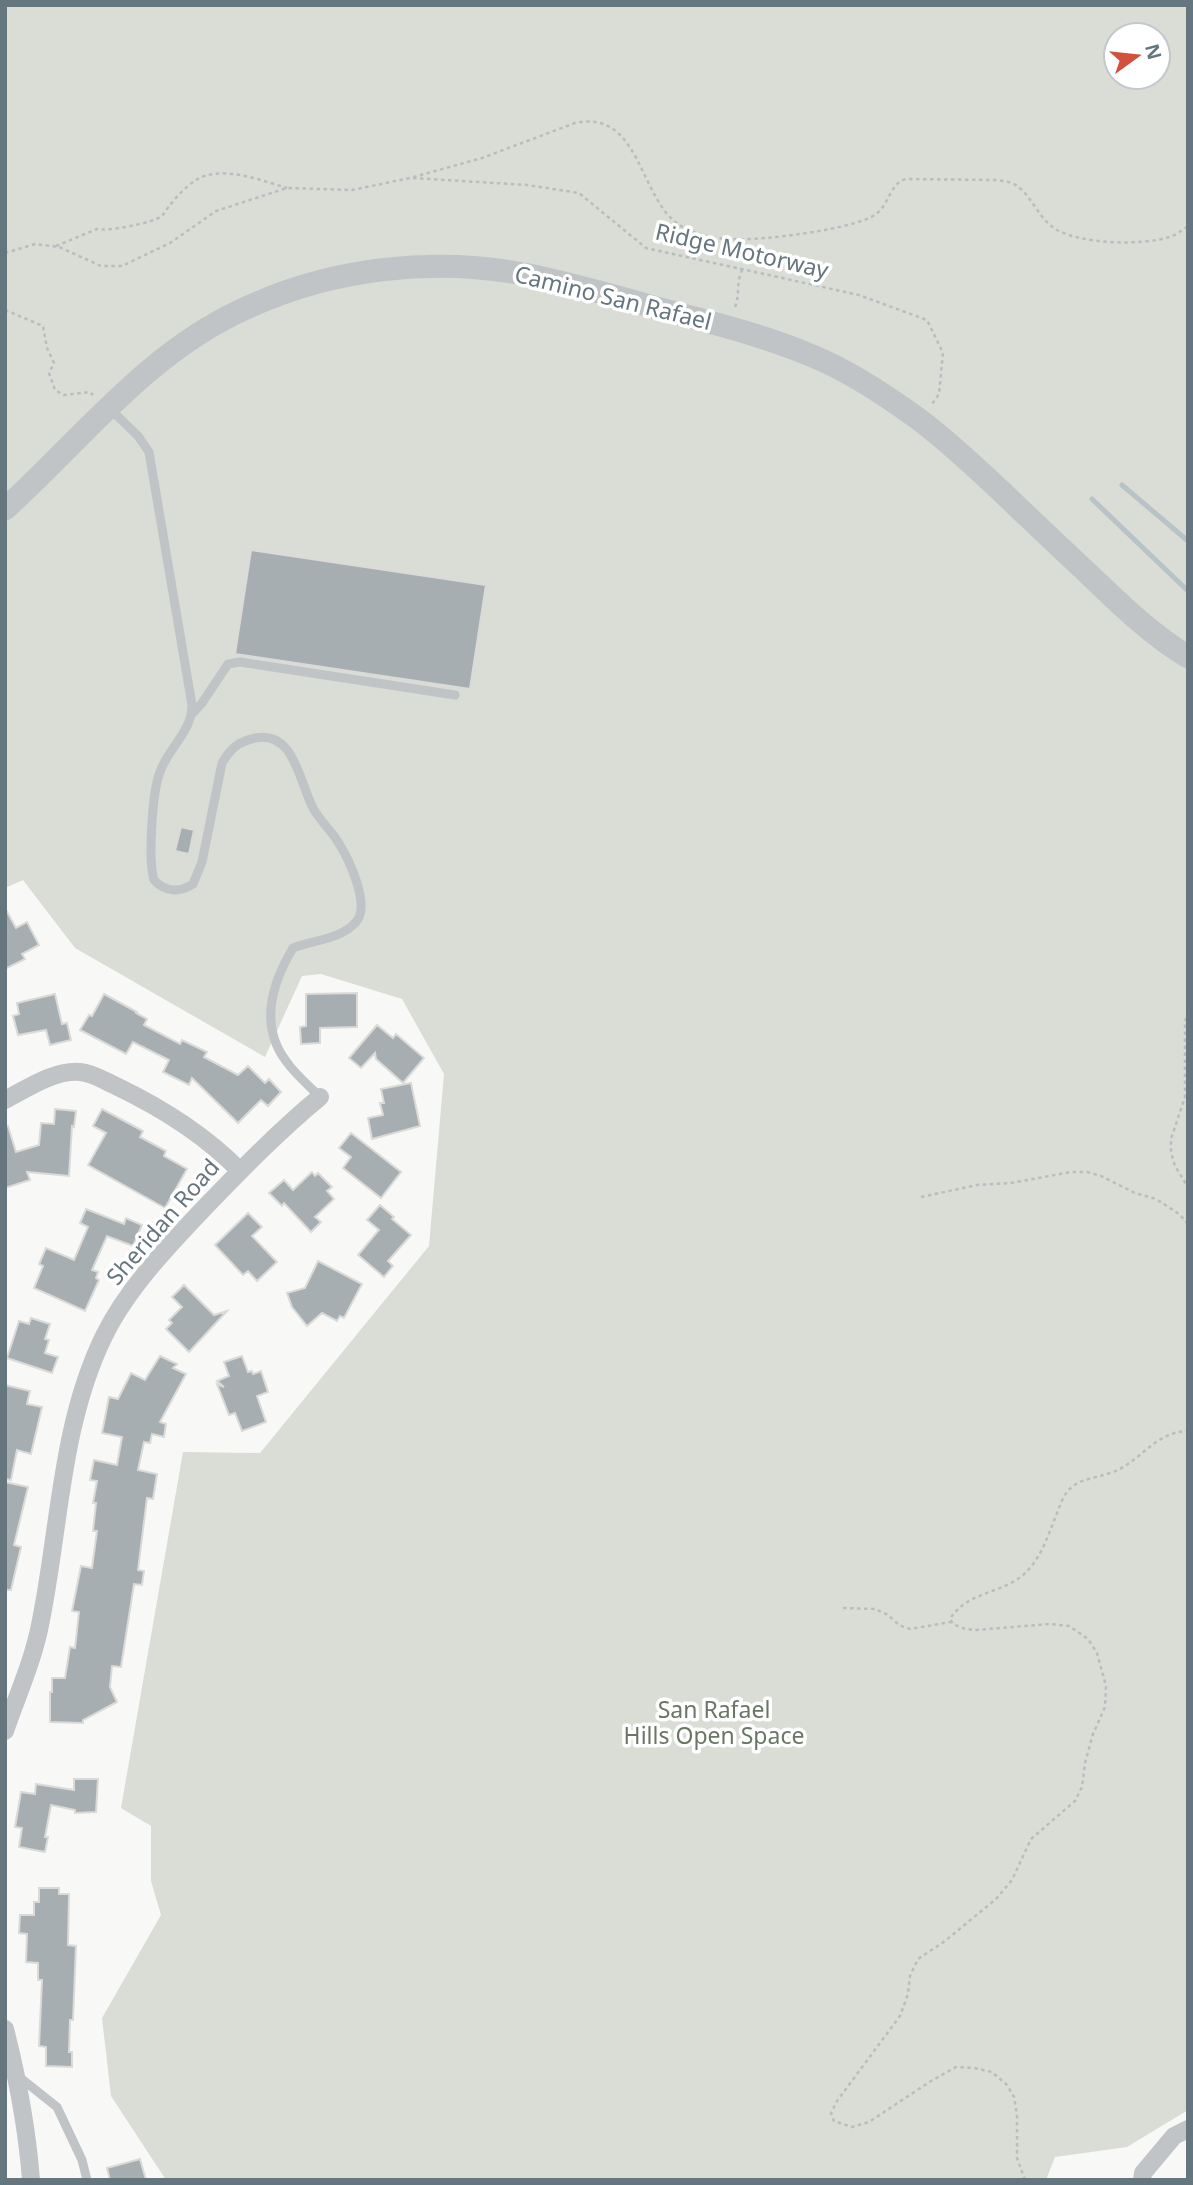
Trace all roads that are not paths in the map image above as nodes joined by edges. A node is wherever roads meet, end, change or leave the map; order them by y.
1 (108, 407) junction
2 (5, 509) edge
3 (1188, 657) edge
4 (455, 695) dead end
5 (192, 714) junction
6 (320, 1097) joint
7 (5, 1100) edge
8 (240, 1171) junction
9 (5, 1731) edge
10 (5, 2029) edge
11 (16, 2075) junction
12 (1188, 2129) edge
13 (31, 2180) edge
14 (87, 2180) edge
15 (1142, 2180) edge

1 - 2 street, Camino San Rafael
1 - 3 street, Camino San Rafael
1 - 5 lane
4 - 5 lane
5 - 6 lane
6 - 8 street, Sheridan Road
7 - 8 street
8 - 9 street, Sheridan Road
10 - 11 street
11 - 13 street
11 - 14 lane
12 - 15 street

